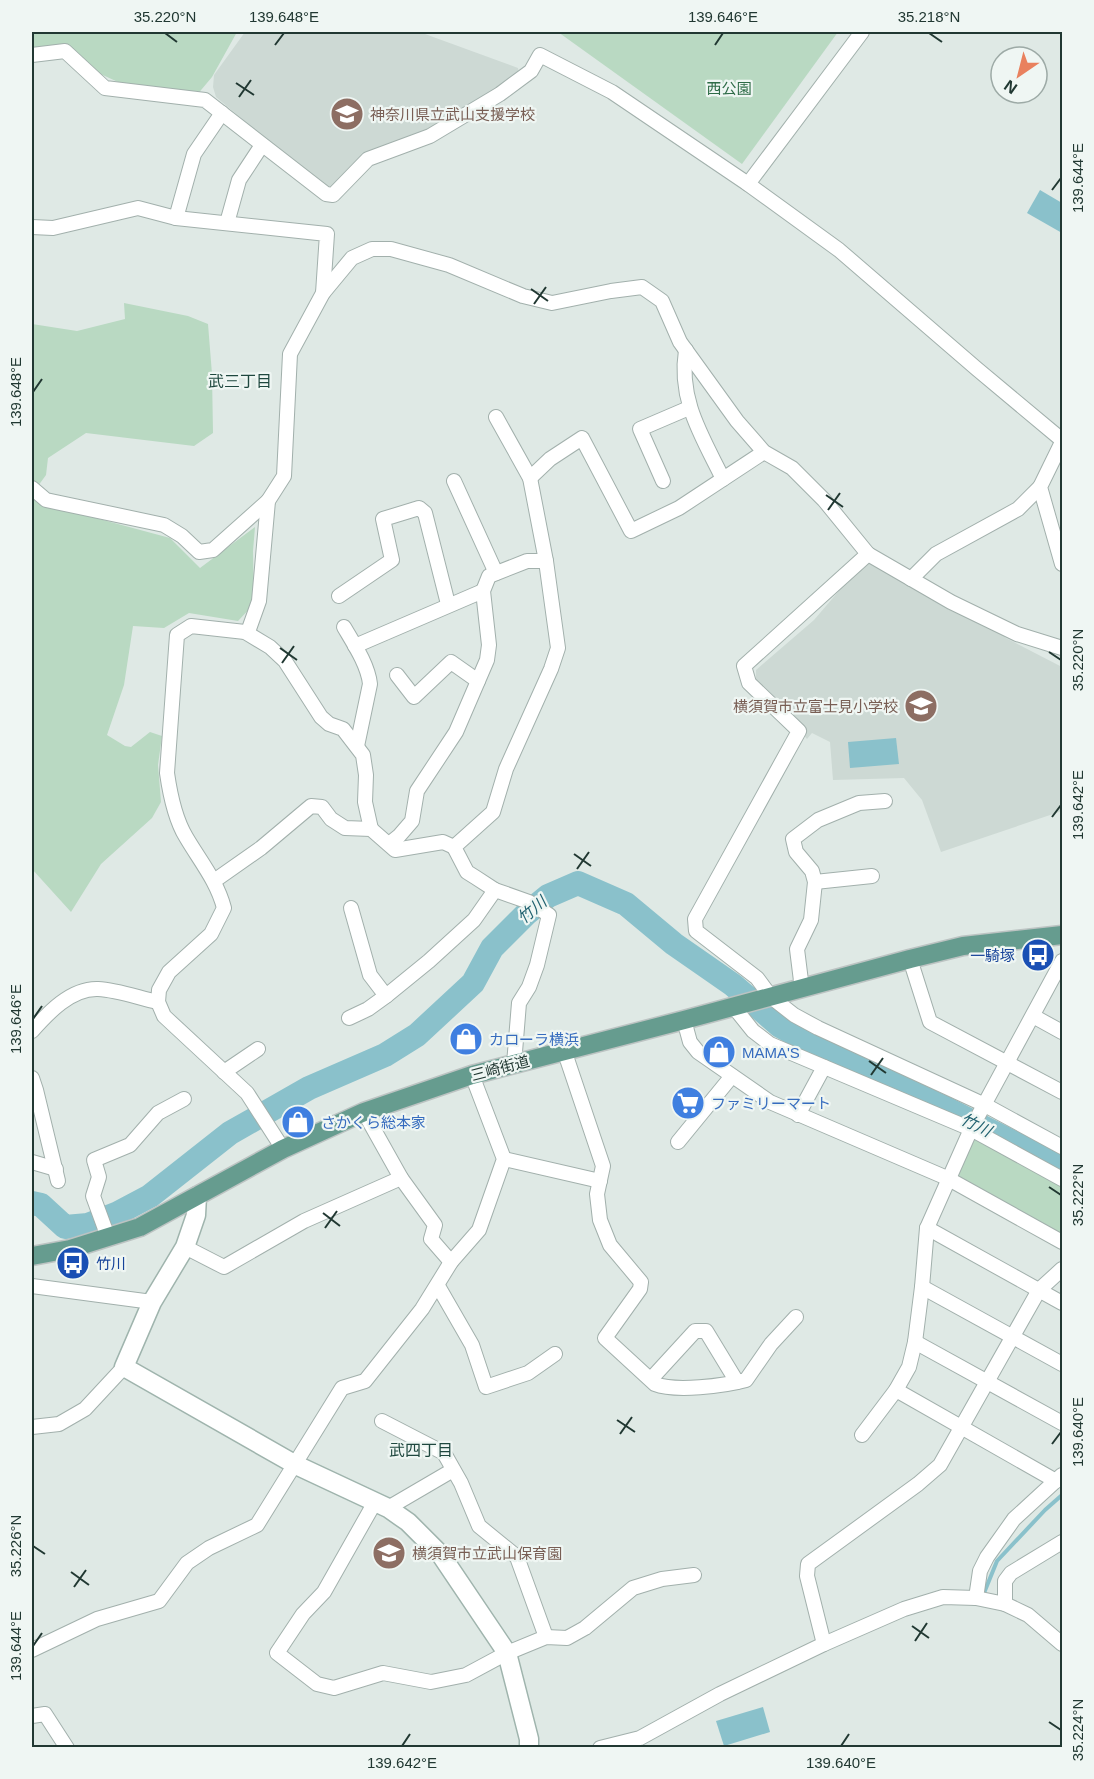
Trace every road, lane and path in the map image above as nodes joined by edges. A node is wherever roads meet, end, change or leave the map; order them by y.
1 (862, 32) edge
2 (32, 55) edge
3 (222, 113) junction
4 (262, 146) junction
5 (748, 184) junction
6 (176, 218) junction
7 (227, 223) junction
8 (32, 227) edge
9 (323, 293) junction
10 (686, 350) junction
11 (689, 408) junction
12 (496, 417) dead end
13 (1062, 441) edge
14 (764, 452) junction
15 (530, 478) junction
16 (723, 479) junction
17 (453, 481) dead end
18 (663, 481) dead end
19 (1040, 487) junction
20 (32, 488) edge
21 (268, 501) junction
22 (868, 554) junction
23 (546, 561) junction
24 (1062, 564) edge
25 (496, 573) junction
26 (911, 579) junction
27 (483, 591) junction
28 (339, 596) dead end
29 (448, 604) junction
30 (344, 627) dead end
31 (245, 632) junction
32 (355, 646) junction
33 (1062, 648) edge
34 (397, 675) dead end
35 (478, 681) junction
36 (357, 746) junction
37 (885, 801) dead end
38 (371, 829) junction
39 (389, 844) junction
40 (454, 847) junction
41 (872, 876) dead end
42 (214, 881) junction
43 (815, 882) junction
44 (495, 890) junction
45 (351, 908) dead end
46 (1062, 935) edge
47 (910, 959) junction
48 (1062, 963) edge
49 (802, 989) junction
50 (386, 996) junction
51 (771, 997) junction
52 (158, 1002) junction
53 (736, 1006) junction
54 (1033, 1016) junction
55 (349, 1018) dead end
56 (684, 1020) junction
57 (32, 1031) edge
58 (1062, 1032) edge
59 (258, 1049) dead end
60 (564, 1050) junction
61 (1008, 1063) junction
62 (514, 1064) junction
63 (824, 1067) junction
64 (224, 1072) junction
65 (472, 1075) junction
66 (732, 1076) junction
67 (32, 1078) edge
68 (1062, 1092) edge
69 (184, 1099) dead end
70 (985, 1105) junction
71 (364, 1112) junction
72 (798, 1115) junction
73 (971, 1129) junction
74 (678, 1142) dead end
75 (1062, 1147) edge
76 (283, 1149) junction
77 (504, 1159) junction
78 (32, 1162) edge
79 (401, 1178) junction
80 (947, 1178) junction
81 (1062, 1179) edge
82 (600, 1181) junction
83 (197, 1196) junction
84 (927, 1228) junction
85 (108, 1237) junction
86 (1062, 1242) edge
87 (185, 1247) junction
88 (32, 1256) edge
89 (451, 1262) junction
90 (1062, 1269) edge
91 (32, 1286) edge
92 (438, 1286) junction
93 (922, 1287) junction
94 (1039, 1290) junction
95 (152, 1302) junction
96 (1062, 1304) edge
97 (796, 1317) dead end
98 (1013, 1337) junction
99 (915, 1342) junction
100 (555, 1354) dead end
101 (1062, 1364) edge
102 (124, 1367) junction
103 (651, 1379) junction
104 (737, 1382) junction
105 (988, 1382) junction
106 (896, 1390) junction
107 (381, 1421) dead end
108 (1062, 1423) edge
109 (32, 1427) edge
110 (962, 1427) junction
111 (862, 1435) dead end
112 (296, 1465) junction
113 (453, 1470) junction
114 (1059, 1478) edge
115 (382, 1505) junction
116 (1062, 1542) edge
117 (694, 1575) dead end
118 (976, 1598) junction
119 (1005, 1604) junction
120 (546, 1637) junction
121 (1062, 1642) edge
122 (824, 1644) junction
123 (32, 1650) edge
124 (507, 1653) junction
125 (32, 1716) edge
126 (67, 1748) edge
127 (529, 1748) edge
128 (600, 1748) edge

1 - 5 street
2 - 3 street
3 - 4 street
3 - 6 street
4 - 5 street
4 - 7 street
5 - 13 street
6 - 7 street
6 - 8 street
7 - 9 street
9 - 10 street
9 - 21 street
10 - 11 street
10 - 14 street
11 - 16 street
11 - 18 street
12 - 15 street
13 - 19 street
14 - 16 street
14 - 22 street
15 - 16 street
15 - 23 street
17 - 25 street
19 - 24 street
19 - 26 street
20 - 21 street
21 - 31 street
22 - 26 street
22 - 51 street
23 - 25 street
23 - 40 street
25 - 27 street
26 - 33 street
27 - 29 street
27 - 35 street
28 - 29 street
29 - 32 street
30 - 32 street
31 - 36 street
31 - 42 street
32 - 36 street
34 - 35 street
35 - 39 street
36 - 38 street
37 - 43 street
38 - 39 street
38 - 42 street
39 - 40 street
40 - 44 street
41 - 43 street
42 - 52 street
43 - 49 street
44 - 50 street
44 - 62 street
45 - 50 street
46 - 47 main road, 三崎街道
47 - 49 main road, 三崎街道
47 - 61 street
48 - 54 street
49 - 51 main road, 三崎街道
50 - 55 street
51 - 53 main road, 三崎街道
51 - 70 street
52 - 57 street
52 - 64 street
53 - 56 main road, 三崎街道
53 - 63 street
54 - 58 street
54 - 61 street
56 - 60 main road, 三崎街道
56 - 66 street
59 - 64 street
60 - 62 main road, 三崎街道
60 - 82 street
61 - 68 street
61 - 70 street
62 - 65 main road, 三崎街道
63 - 72 street
63 - 73 street
64 - 76 street
65 - 71 main road, 三崎街道
65 - 77 street
66 - 72 street
66 - 74 street
67 - 78 street
69 - 85 street
70 - 73 street
70 - 75 street
71 - 76 main road, 三崎街道
71 - 79 street
72 - 80 street
73 - 80 street
73 - 81 street
76 - 83 main road, 三崎街道
77 - 82 street
77 - 89 street
79 - 87 street
79 - 89 street
80 - 84 street
80 - 86 street
82 - 103 street
83 - 85 main road, 三崎街道
83 - 87 street
84 - 93 street
84 - 94 street
85 - 88 main road, 三崎街道
87 - 95 street
89 - 92 street
90 - 94 street
91 - 95 street
92 - 100 street
92 - 112 street
93 - 98 street
93 - 99 street
94 - 96 street
94 - 98 street
95 - 102 street
97 - 104 street
98 - 101 street
98 - 105 street
99 - 105 street
99 - 106 street
102 - 109 street
102 - 112 street
103 - 104 street
103 - 104 street
105 - 108 street
105 - 110 street
106 - 110 street
106 - 111 street
107 - 113 street
110 - 114 street
110 - 122 street
112 - 115 street
112 - 123 street
113 - 115 street
113 - 120 street
114 - 118 street
115 - 124 street
115 - 124 street
116 - 119 street
117 - 120 street
118 - 119 street
118 - 122 street
119 - 121 street
120 - 124 street
122 - 128 street
124 - 127 street
125 - 126 street

